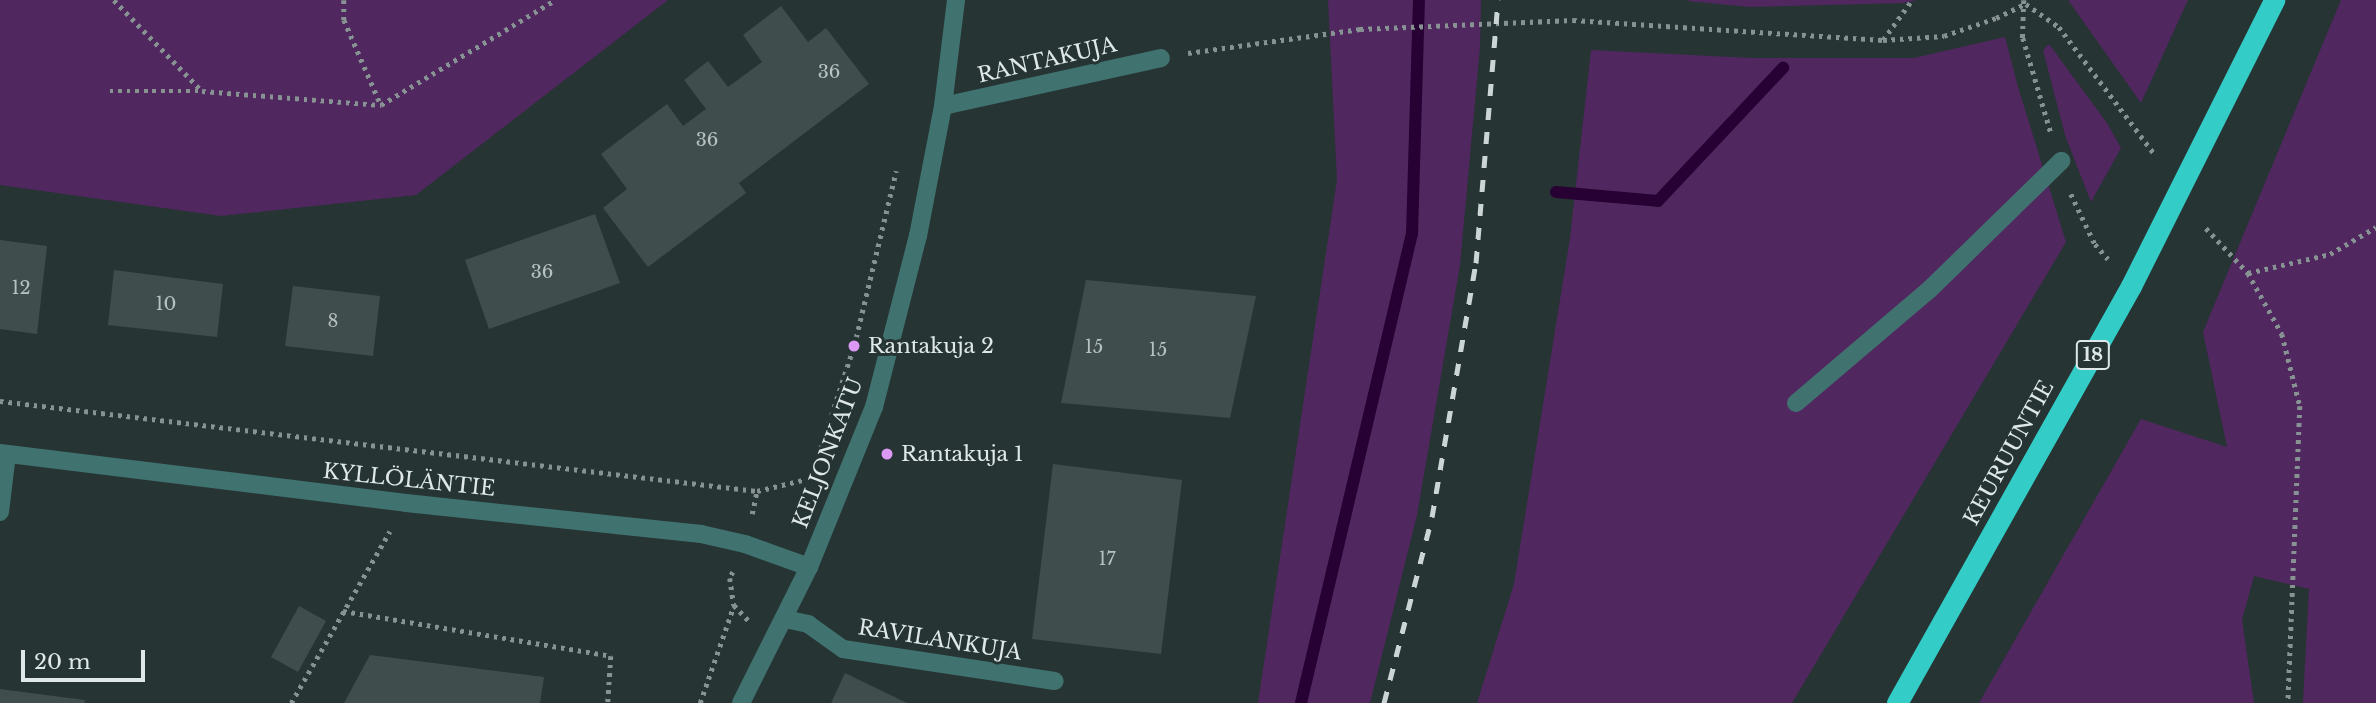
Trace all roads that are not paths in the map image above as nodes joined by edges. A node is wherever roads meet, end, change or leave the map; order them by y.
1 (956, 0) edge
2 (2273, 0) edge
3 (1161, 58) road end
4 (943, 106) junction
5 (2061, 161) dead end
6 (1796, 403) dead end
7 (3, 454) edge
8 (0, 512) edge
9 (809, 568) junction
10 (785, 619) junction
11 (1055, 681) dead end
12 (741, 703) edge
13 (1897, 703) edge

1 - 4 street, KELJONKATU
2 - 13 highway, KEURUUNTIE / 18
3 - 4 street, RANTAKUJA
4 - 9 street, KELJONKATU
5 - 6 street
7 - 8 street
7 - 9 street, KYLLÖLÄNTIE
9 - 10 street, KELJONKATU
10 - 11 street, RAVILANKUJA
10 - 12 street, KELJONKATU

